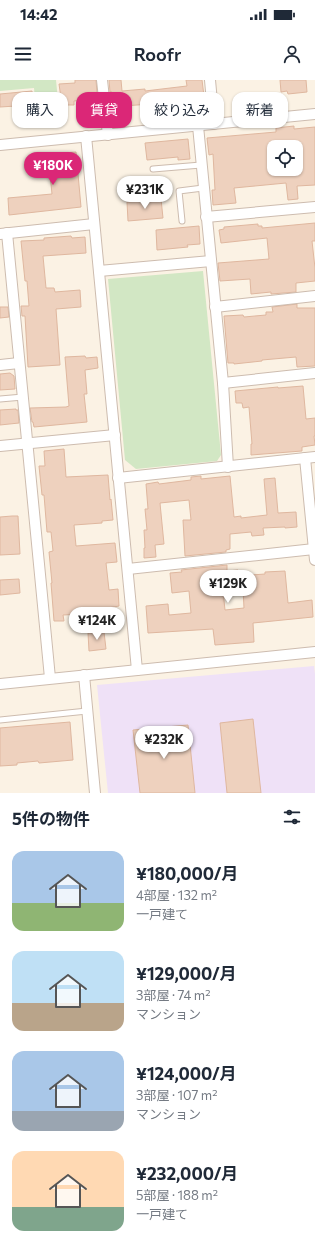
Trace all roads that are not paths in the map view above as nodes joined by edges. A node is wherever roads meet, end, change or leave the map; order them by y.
1 (102, 80) edge
2 (210, 80) edge
3 (211, 92) edge
4 (315, 114) edge
5 (224, 123) edge
6 (178, 128) edge
7 (198, 128) edge
8 (108, 135) junction
9 (86, 136) junction
10 (0, 145) edge
11 (201, 165) junction
12 (153, 170) dead end
13 (203, 188) junction
14 (315, 206) edge
15 (206, 217) junction
16 (182, 221) dead end
17 (94, 224) junction
18 (4, 233) edge
19 (211, 261) junction
20 (100, 271) junction
21 (315, 296) edge
22 (215, 307) junction
23 (19, 363) junction
24 (0, 365) edge
25 (315, 374) edge
26 (223, 383) junction
27 (23, 397) junction
28 (0, 399) edge
29 (114, 435) junction
30 (27, 443) junction
31 (0, 446) edge
32 (310, 458) edge
33 (228, 467) junction
34 (118, 478) junction
35 (314, 549) junction
36 (315, 560) edge
37 (128, 569) junction
38 (315, 652) edge
39 (137, 670) junction
40 (84, 675) junction
41 (50, 678) junction
42 (0, 684) edge
43 (87, 711) junction
44 (0, 720) edge
45 (95, 793) edge

1 - 8 street
2 - 3 street
4 - 5 street
6 - 8 street
7 - 11 street
8 - 9 street
9 - 10 street
9 - 17 street
11 - 12 lane
11 - 13 street
13 - 15 street
13 - 16 lane
14 - 15 street
15 - 19 street
17 - 18 street
17 - 20 street
18 - 23 street
19 - 20 street
19 - 22 street
20 - 29 street
21 - 22 street
22 - 26 street
23 - 24 street
23 - 27 street
25 - 26 street
26 - 33 street
27 - 28 lane
27 - 30 street
29 - 30 street
29 - 34 street
30 - 31 street
30 - 41 street
32 - 33 street
32 - 35 street
33 - 34 street
34 - 37 street
35 - 36 street
35 - 37 street
37 - 39 street
38 - 39 street
39 - 40 street
40 - 41 street
40 - 43 street
41 - 42 street
43 - 44 lane
43 - 45 street

